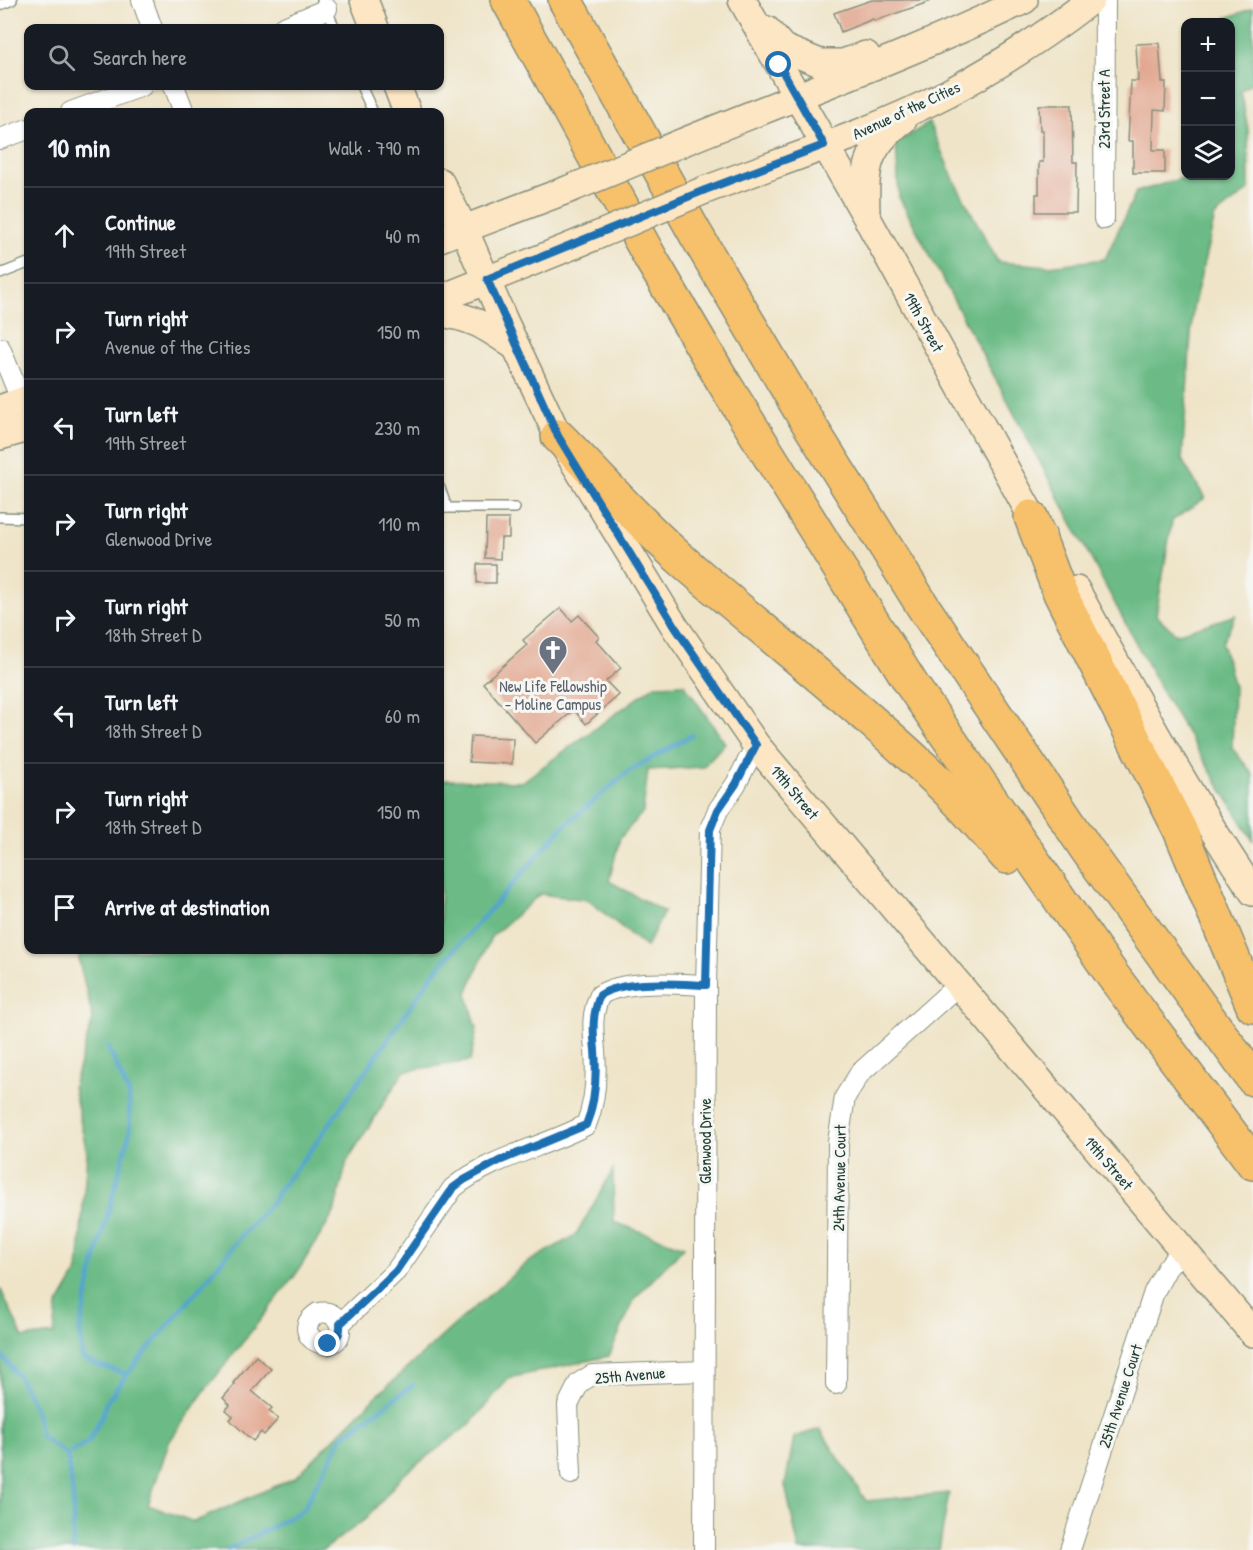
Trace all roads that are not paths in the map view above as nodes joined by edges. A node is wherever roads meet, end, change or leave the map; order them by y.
1 (142, 0) edge
2 (364, 0) edge
3 (508, 0) edge
4 (565, 0) edge
5 (994, 0) edge
6 (1024, 0) edge
7 (1090, 0) edge
8 (1105, 0) edge
9 (744, 4) edge
10 (325, 5) edge
11 (151, 24) edge
12 (289, 24) edge
13 (333, 24) edge
14 (373, 24) edge
15 (131, 90) edge
16 (176, 90) edge
17 (363, 90) edge
18 (399, 90) edge
19 (797, 97) junction
20 (925, 104) junction
21 (82, 108) edge
22 (182, 108) edge
23 (371, 108) edge
24 (405, 108) edge
25 (24, 131) edge
26 (0, 140) edge
27 (824, 145) junction
28 (444, 199) edge
29 (866, 216) junction
30 (1104, 219) dead end
31 (452, 233) edge
32 (24, 265) edge
33 (0, 274) edge
34 (487, 279) junction
35 (444, 297) edge
36 (444, 314) edge
37 (0, 348) edge
38 (518, 348) junction
39 (20, 407) edge
40 (24, 429) edge
41 (0, 436) edge
42 (558, 436) junction
43 (444, 508) edge
44 (515, 508) dead end
45 (0, 517) edge
46 (1031, 517) junction
47 (24, 518) edge
48 (756, 745) junction
49 (1253, 892) edge
50 (706, 985) junction
51 (958, 985) junction
52 (1131, 1000) junction
53 (1253, 1006) edge
54 (1253, 1080) edge
55 (1253, 1163) edge
56 (1183, 1249) junction
57 (340, 1324) dead end
58 (1253, 1333) edge
59 (704, 1371) junction
60 (836, 1384) dead end
61 (571, 1474) dead end
62 (704, 1550) edge
63 (1070, 1550) edge

1 - 11 street
2 - 14 main road
3 - 52 highway
4 - 54 highway
5 - 9 main road
6 - 19 main road
7 - 20 main road, Avenue of the Cities
8 - 30 street, 23rd Street A
9 - 19 main road, 19th Street
10 - 12 street
10 - 13 lane
15 - 21 street
16 - 22 street
17 - 23 lane
18 - 24 main road
19 - 27 main road, 19th Street
19 - 31 main road, bridge
20 - 27 main road, Avenue of the Cities
20 - 29 main road
25 - 26 street
27 - 29 main road, 19th Street
27 - 34 main road, Avenue of the Cities, bridge
28 - 31 main road, 19th Street
29 - 46 main road, 19th Street
31 - 34 main road, 19th Street
32 - 33 lane
34 - 35 main road, Avenue of the Cities
34 - 38 main road, 19th Street
36 - 38 main road
37 - 39 street
38 - 42 main road, 19th Street
40 - 41 main road
42 - 48 main road, 19th Street
42 - 52 highway
43 - 44 lane
45 - 47 lane
46 - 49 main road, 19th Street
46 - 53 highway
48 - 50 street, Glenwood Drive
48 - 51 main road, 19th Street
50 - 57 street
50 - 59 street, Glenwood Drive
51 - 56 main road, 19th Street
51 - 60 street, 24th Avenue Court
52 - 55 highway
56 - 58 main road, 19th Street
56 - 63 street, 25th Avenue Court
59 - 61 street, 25th Avenue
59 - 62 street, Glenwood Drive

